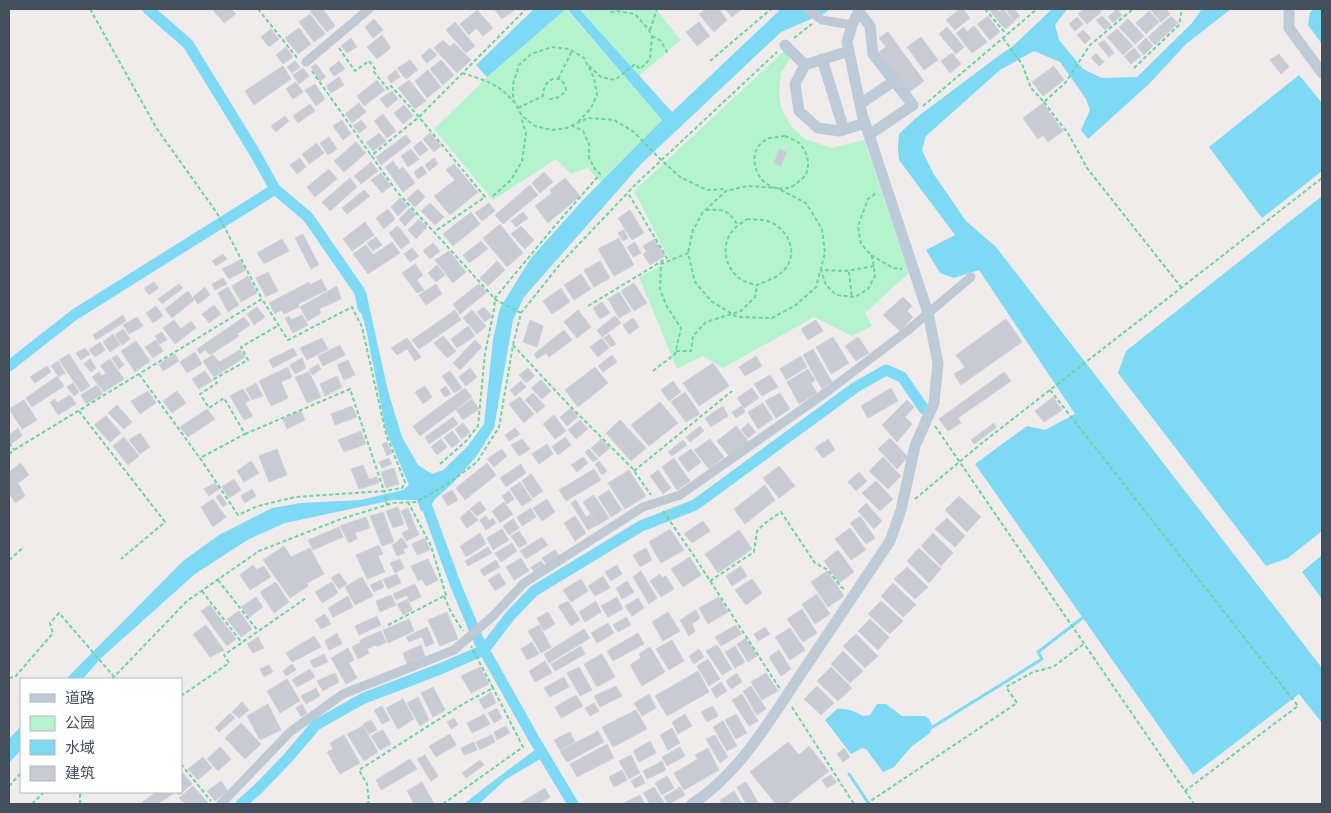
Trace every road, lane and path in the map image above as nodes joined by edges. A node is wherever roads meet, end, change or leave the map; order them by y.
1 (90, 9) edge
2 (258, 9) edge
3 (369, 9) edge
4 (526, 9) edge
5 (657, 9) edge
6 (771, 9) edge
7 (807, 9) edge
8 (985, 9) edge
9 (1037, 9) edge
10 (1133, 9) edge
11 (1182, 9) edge
12 (1289, 9) edge
13 (860, 10) edge
14 (608, 14) dead end
15 (818, 17) junction
16 (852, 25) junction
17 (649, 30) junction
18 (1006, 35) junction
19 (652, 36) junction
20 (1003, 38) junction
21 (332, 40) junction
22 (785, 45) junction
23 (572, 51) junction
24 (849, 51) junction
25 (668, 54) dead end
26 (822, 59) junction
27 (710, 61) dead end
28 (306, 62) junction
29 (587, 64) junction
30 (805, 65) junction
31 (1134, 68) dead end
32 (462, 73) junction
33 (1322, 73) edge
34 (558, 79) junction
35 (894, 81) junction
36 (547, 99) dead end
37 (1044, 102) junction
38 (860, 104) junction
39 (913, 105) junction
40 (518, 108) junction
41 (520, 112) junction
42 (418, 117) junction
43 (578, 122) junction
44 (865, 123) junction
45 (571, 125) junction
46 (844, 130) junction
47 (869, 135) junction
48 (371, 156) junction
49 (662, 160) junction
50 (1322, 178) edge
51 (886, 186) junction
52 (777, 188) junction
53 (731, 189) junction
54 (628, 193) junction
55 (493, 196) dead end
56 (706, 210) junction
57 (738, 226) junction
58 (434, 232) junction
59 (688, 253) junction
60 (871, 255) junction
61 (874, 266) junction
62 (913, 268) junction
63 (821, 270) junction
64 (849, 271) junction
65 (971, 278) dead end
66 (757, 285) junction
67 (1181, 288) junction
68 (852, 297) junction
69 (495, 298) junction
70 (262, 299) junction
71 (588, 306) dead end
72 (521, 313) junction
73 (928, 313) junction
74 (732, 314) junction
75 (279, 325) junction
76 (512, 344) junction
77 (676, 351) junction
78 (653, 371) dead end
79 (139, 374) junction
80 (1050, 390) junction
81 (732, 391) dead end
82 (79, 411) junction
83 (928, 415) junction
84 (245, 434) junction
85 (9, 443) edge
86 (14, 450) junction
87 (9, 454) edge
88 (200, 458) junction
89 (960, 462) junction
90 (440, 464) dead end
91 (634, 471) junction
92 (384, 491) junction
93 (408, 502) junction
94 (657, 503) junction
95 (387, 505) junction
96 (901, 510) junction
97 (24, 548) dead end
98 (121, 559) dead end
99 (9, 560) edge
100 (218, 580) junction
101 (710, 581) junction
102 (202, 591) junction
103 (854, 595) junction
104 (444, 596) junction
105 (306, 598) dead end
106 (388, 625) dead end
107 (258, 631) junction
108 (467, 639) junction
109 (242, 643) junction
110 (1085, 643) junction
111 (9, 678) edge
112 (114, 678) edge
113 (493, 688) junction
114 (182, 695) edge
115 (785, 697) junction
116 (182, 765) edge
117 (20, 774) edge
118 (9, 786) edge
119 (1185, 791) junction
120 (43, 793) edge
121 (32, 804) edge
122 (214, 804) edge
123 (221, 804) edge
124 (366, 804) edge
125 (443, 804) edge
126 (692, 804) edge
127 (854, 804) edge
128 (866, 804) edge
129 (1194, 804) edge

1 - 70 path
2 - 28 path
3 - 21 street
4 - 32 path
5 - 17 path
6 - 27 path
7 - 15 street
8 - 18 path
9 - 18 path
10 - 37 path
11 - 31 path
12 - 33 street
13 - 16 street
13 - 35 street
14 - 17 path
15 - 16 street
15 - 22 path
16 - 24 street
17 - 19 path
18 - 20 path
19 - 25 path
19 - 29 path
20 - 37 path
20 - 39 path
21 - 28 street
21 - 42 path
22 - 30 street
22 - 49 path
23 - 29 path
23 - 34 path
23 - 40 path
24 - 26 street
24 - 38 street
26 - 30 street
26 - 46 street
28 - 48 path
29 - 43 path
30 - 46 street
32 - 41 path
32 - 42 path
34 - 36 path
34 - 40 path
35 - 38 street
35 - 39 street
37 - 67 path
38 - 44 street
39 - 47 street
40 - 41 path
41 - 45 path
41 - 55 path
42 - 48 path
42 - 58 path
43 - 45 path
43 - 49 path
44 - 46 street
44 - 47 street
45 - 69 path
47 - 51 street
48 - 58 path
49 - 53 path
49 - 54 path
50 - 67 path
51 - 60 path
51 - 62 street
52 - 52 path
52 - 53 path
52 - 63 path
53 - 56 path
54 - 71 path
54 - 72 path
56 - 57 path
56 - 59 path
57 - 66 path
57 - 66 path
58 - 69 path
59 - 74 path
59 - 77 path
60 - 61 path
60 - 62 path
61 - 64 path
61 - 68 path
62 - 73 street
63 - 64 path
63 - 68 path
63 - 74 path
64 - 68 path
65 - 73 street
66 - 74 path
67 - 80 path
69 - 72 path
69 - 90 path
70 - 75 path
70 - 79 path
72 - 76 path
73 - 83 street
73 - 94 street
74 - 77 path
75 - 84 path
75 - 92 path
76 - 91 path
76 - 93 path
77 - 78 path
79 - 82 path
79 - 88 path
80 - 89 path
80 - 119 path
81 - 91 path
82 - 86 path
82 - 98 path
83 - 89 path
83 - 96 street
84 - 88 path
84 - 92 path
85 - 86 path
86 - 87 path
88 - 92 path
89 - 96 path
89 - 110 path
91 - 94 path
92 - 95 path
93 - 95 path
93 - 104 path
94 - 101 path
94 - 108 street
95 - 100 path
96 - 103 street
97 - 99 path
100 - 102 path
100 - 107 path
101 - 103 path
101 - 115 path
102 - 109 path
102 - 112 path
103 - 115 street
104 - 106 path
104 - 108 path
105 - 107 path
107 - 109 path
108 - 113 path
108 - 123 street
109 - 114 path
110 - 119 path
110 - 128 path
111 - 112 path
113 - 124 path
113 - 125 path
115 - 126 street
115 - 127 path
116 - 122 path
117 - 118 path
119 - 129 path
120 - 121 path

